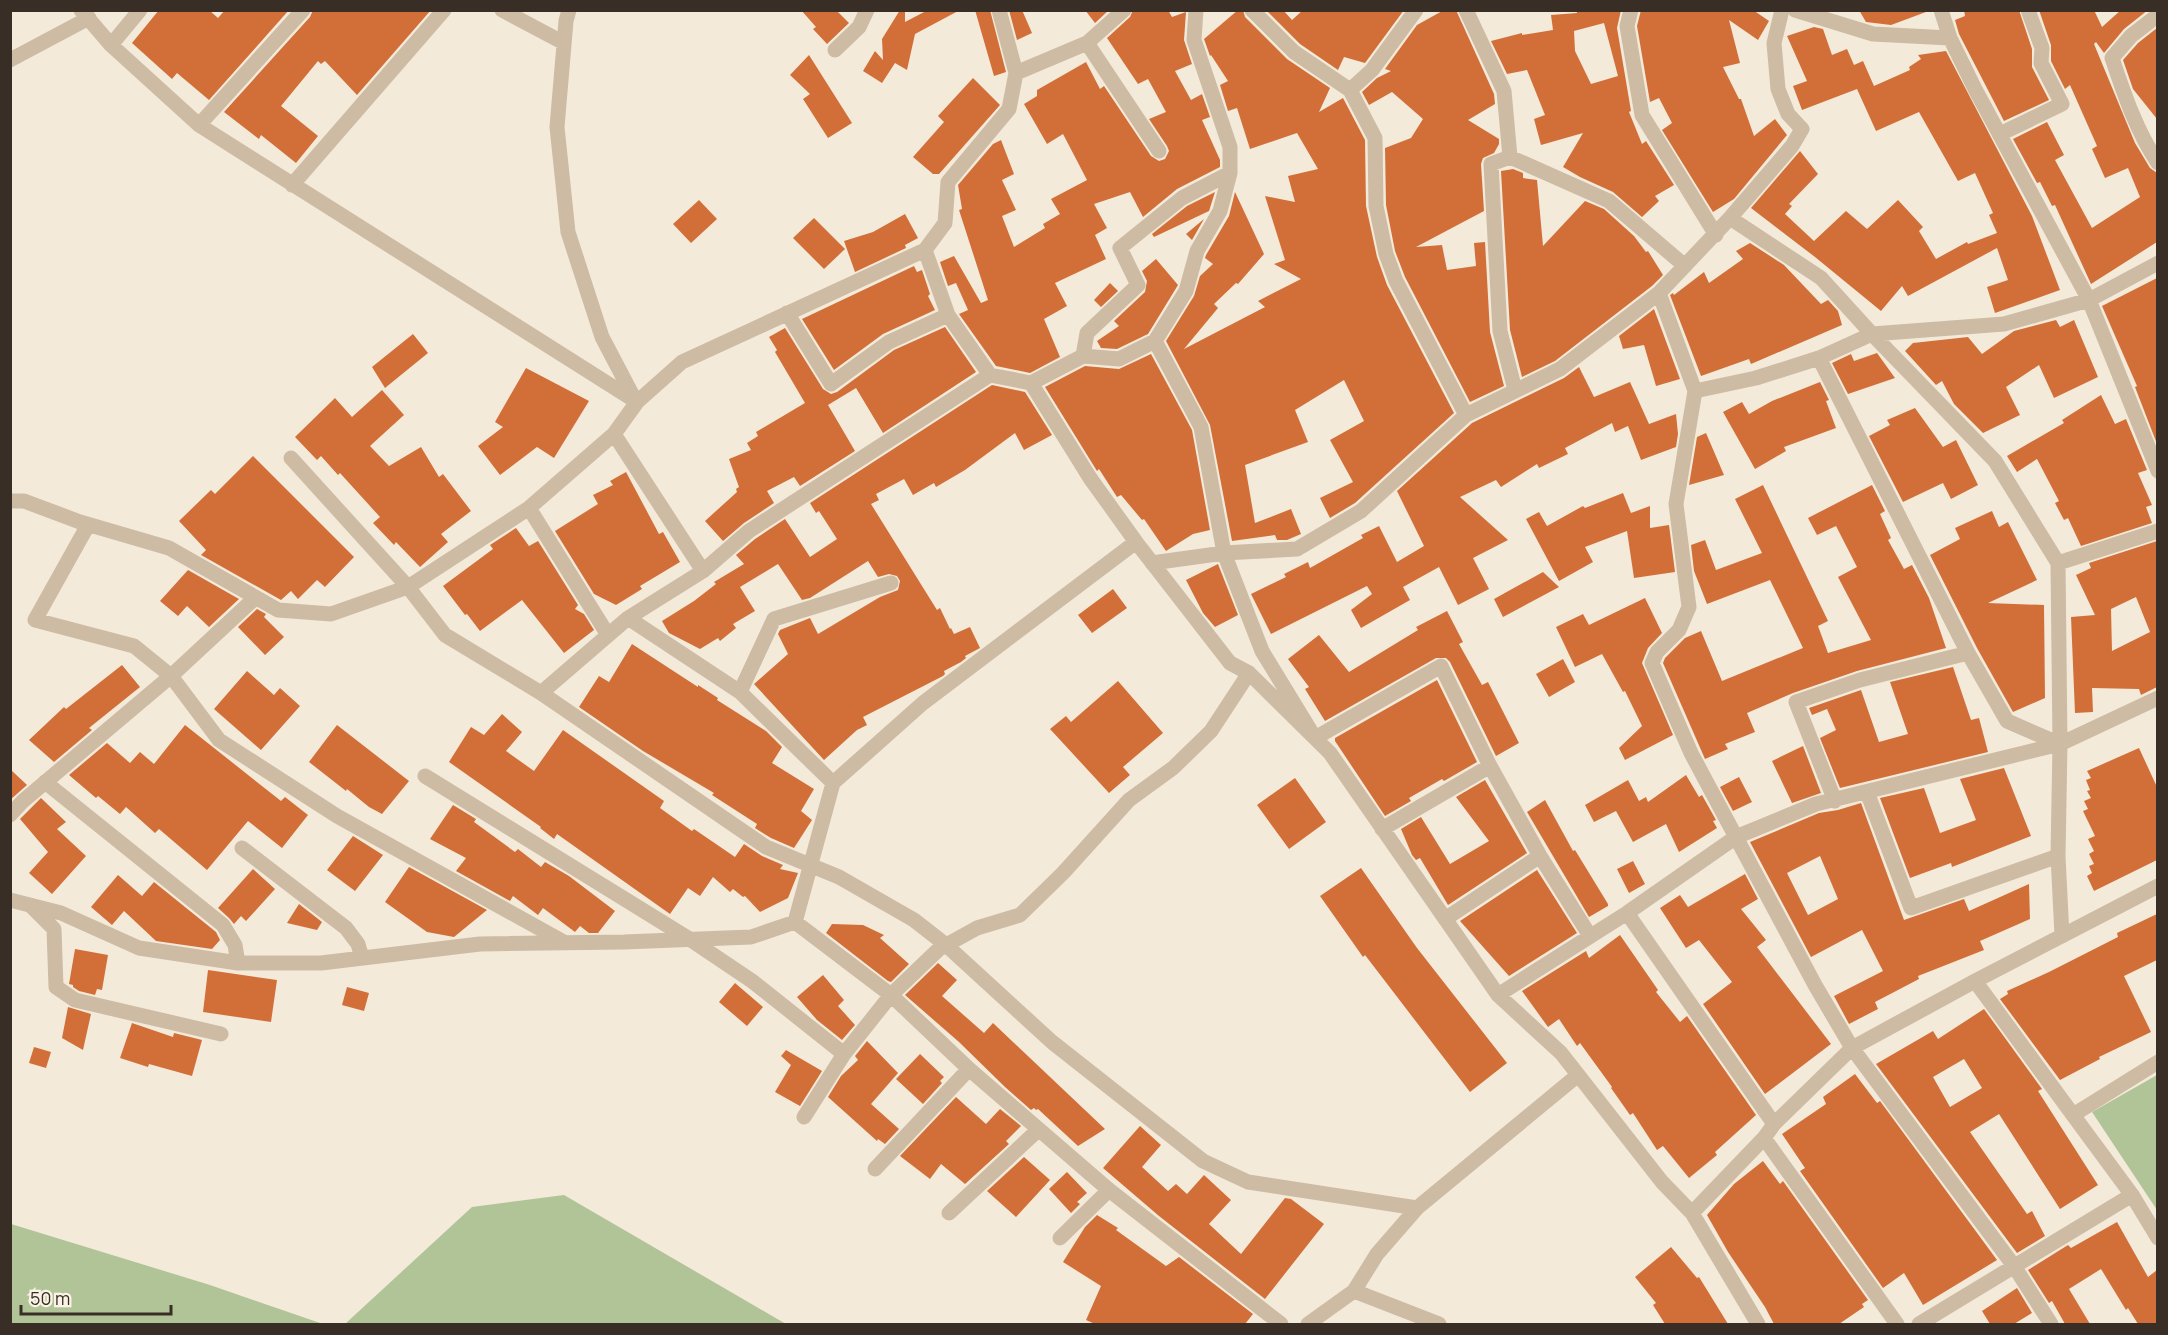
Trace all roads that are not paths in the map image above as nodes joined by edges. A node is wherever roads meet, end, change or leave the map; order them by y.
1 (140, 10) edge
2 (303, 10) edge
3 (444, 10) edge
4 (502, 10) edge
5 (569, 10) edge
6 (867, 10) edge
7 (999, 10) edge
8 (1124, 10) edge
9 (1196, 10) edge
10 (1252, 10) edge
11 (1416, 10) edge
12 (1466, 10) edge
13 (1632, 10) edge
14 (1782, 10) edge
15 (1795, 10) edge
16 (1941, 10) edge
17 (2028, 10) edge
18 (85, 14) edge
19 (2157, 15) edge
20 (1950, 38) junction
21 (564, 43) junction
22 (1087, 43) junction
23 (111, 45) junction
24 (835, 50) dead end
25 (10, 60) edge
26 (1016, 73) junction
27 (1350, 90) junction
28 (199, 125) junction
29 (2000, 134) junction
30 (1159, 152) dead end
31 (1510, 158) junction
32 (2157, 164) edge
33 (1230, 173) junction
34 (292, 185) junction
35 (1731, 218) junction
36 (1716, 235) junction
37 (925, 250) junction
38 (2157, 263) edge
39 (1685, 266) junction
40 (1659, 292) junction
41 (2089, 300) junction
42 (787, 313) junction
43 (948, 315) junction
44 (1872, 334) junction
45 (1155, 341) junction
46 (1083, 356) junction
47 (1819, 358) junction
48 (990, 375) junction
49 (1031, 383) junction
50 (1515, 390) junction
51 (1695, 391) junction
52 (637, 402) junction
53 (1466, 415) junction
54 (615, 434) junction
55 (291, 458) dead end
56 (2157, 471) edge
57 (10, 501) edge
58 (529, 508) junction
59 (88, 525) junction
60 (2157, 531) edge
61 (1136, 542) junction
62 (1224, 553) junction
63 (1152, 563) junction
64 (2058, 563) junction
65 (704, 571) junction
66 (891, 583) dead end
67 (408, 587) junction
68 (255, 598) junction
69 (628, 618) junction
70 (608, 635) junction
71 (1968, 653) junction
72 (1249, 673) junction
73 (171, 676) junction
74 (740, 692) junction
75 (541, 693) junction
76 (2157, 698) edge
77 (1315, 738) junction
78 (2060, 744) junction
79 (1490, 766) junction
80 (425, 776) dead end
81 (45, 782) junction
82 (833, 783) junction
83 (1867, 792) junction
84 (1835, 801) junction
85 (10, 815) edge
86 (1382, 829) junction
87 (1736, 837) junction
88 (242, 848) dead end
89 (1540, 856) junction
90 (2058, 856) junction
91 (811, 866) junction
92 (2157, 886) edge
93 (10, 900) edge
94 (30, 905) junction
95 (1627, 913) junction
96 (1445, 919) junction
97 (795, 922) junction
98 (1590, 936) junction
99 (2062, 936) junction
100 (691, 940) junction
101 (565, 943) junction
102 (946, 945) junction
103 (362, 958) junction
104 (237, 963) junction
105 (1975, 981) junction
106 (891, 995) junction
107 (1498, 995) junction
108 (221, 1034) dead end
109 (1852, 1048) junction
110 (844, 1054) junction
111 (2157, 1062) edge
112 (969, 1069) junction
113 (1578, 1075) junction
114 (2073, 1115) junction
115 (804, 1117) dead end
116 (1774, 1124) junction
117 (1038, 1130) junction
118 (1764, 1138) junction
119 (875, 1169) dead end
120 (1109, 1190) junction
121 (2132, 1196) junction
122 (1417, 1208) junction
123 (949, 1213) dead end
124 (1692, 1213) junction
125 (1060, 1238) dead end
126 (2157, 1238) edge
127 (2013, 1266) junction
128 (1354, 1291) junction
129 (1281, 1324) edge
130 (1308, 1324) edge
131 (1439, 1324) edge
132 (1758, 1324) edge
133 (1897, 1324) edge
134 (1919, 1324) edge
135 (2051, 1324) edge

1 - 23 street
2 - 28 street
3 - 34 street
4 - 21 street
5 - 21 street
6 - 24 street
7 - 26 street
8 - 22 street
9 - 33 street
10 - 27 street
11 - 27 street
12 - 31 street
13 - 36 street
14 - 35 street
15 - 20 street
16 - 20 street
17 - 29 street
18 - 23 street
18 - 25 street
19 - 32 street
20 - 29 street
21 - 52 street
22 - 26 street
22 - 30 street
23 - 28 street
26 - 37 street
27 - 53 street
28 - 34 street
29 - 41 street
31 - 39 street
31 - 50 street
33 - 45 street
33 - 46 street
34 - 52 street
35 - 36 street
35 - 44 street
36 - 39 street
37 - 42 street
37 - 43 street
38 - 41 street
39 - 40 street
40 - 50 street
40 - 51 street
41 - 44 street
41 - 56 street
42 - 43 street
42 - 52 street
43 - 48 street
44 - 47 street
44 - 64 street
45 - 46 street
45 - 62 street
46 - 49 street
47 - 51 street
47 - 71 street
48 - 49 street
48 - 65 street
49 - 61 street
50 - 53 street
51 - 87 street
52 - 54 street
53 - 62 street
54 - 58 street
54 - 65 street
55 - 67 street
57 - 59 street
58 - 67 street
58 - 70 street
59 - 68 street
59 - 73 street
60 - 64 street
61 - 63 street
61 - 82 street
62 - 63 street
62 - 77 street
63 - 72 street
64 - 78 street
65 - 69 street
66 - 74 street
67 - 68 street
67 - 75 street
68 - 73 street
69 - 70 street
69 - 74 street
70 - 75 street
71 - 78 street
71 - 84 street
72 - 77 street
72 - 102 street
73 - 81 street
73 - 101 street
74 - 82 street
75 - 91 street
76 - 78 street
77 - 79 street
77 - 86 street
78 - 83 street
78 - 90 street
79 - 86 street
79 - 89 street
80 - 100 street
81 - 85 street
81 - 104 street
82 - 91 street
83 - 84 street
83 - 90 street
84 - 87 street
86 - 96 street
87 - 95 street
87 - 109 street
88 - 103 street
89 - 96 street
89 - 98 street
90 - 99 street
91 - 97 street
91 - 102 street
92 - 99 street
93 - 94 street
94 - 104 street
94 - 108 street
95 - 98 street
95 - 116 street
96 - 107 street
97 - 100 street
97 - 106 street
98 - 107 street
99 - 105 street
100 - 101 street
100 - 110 street
101 - 103 street
102 - 106 street
102 - 122 street
103 - 104 street
105 - 109 street
105 - 114 street
106 - 110 street
106 - 112 street
107 - 113 street
109 - 116 street
109 - 127 street
110 - 115 street
111 - 114 street
112 - 117 street
112 - 119 street
113 - 122 street
113 - 124 street
114 - 121 street
116 - 118 street
117 - 120 street
117 - 123 street
118 - 124 street
118 - 133 street
120 - 125 street
120 - 129 street
121 - 126 street
121 - 127 street
122 - 128 street
124 - 132 street
127 - 134 street
127 - 135 street
128 - 130 street
128 - 131 street

